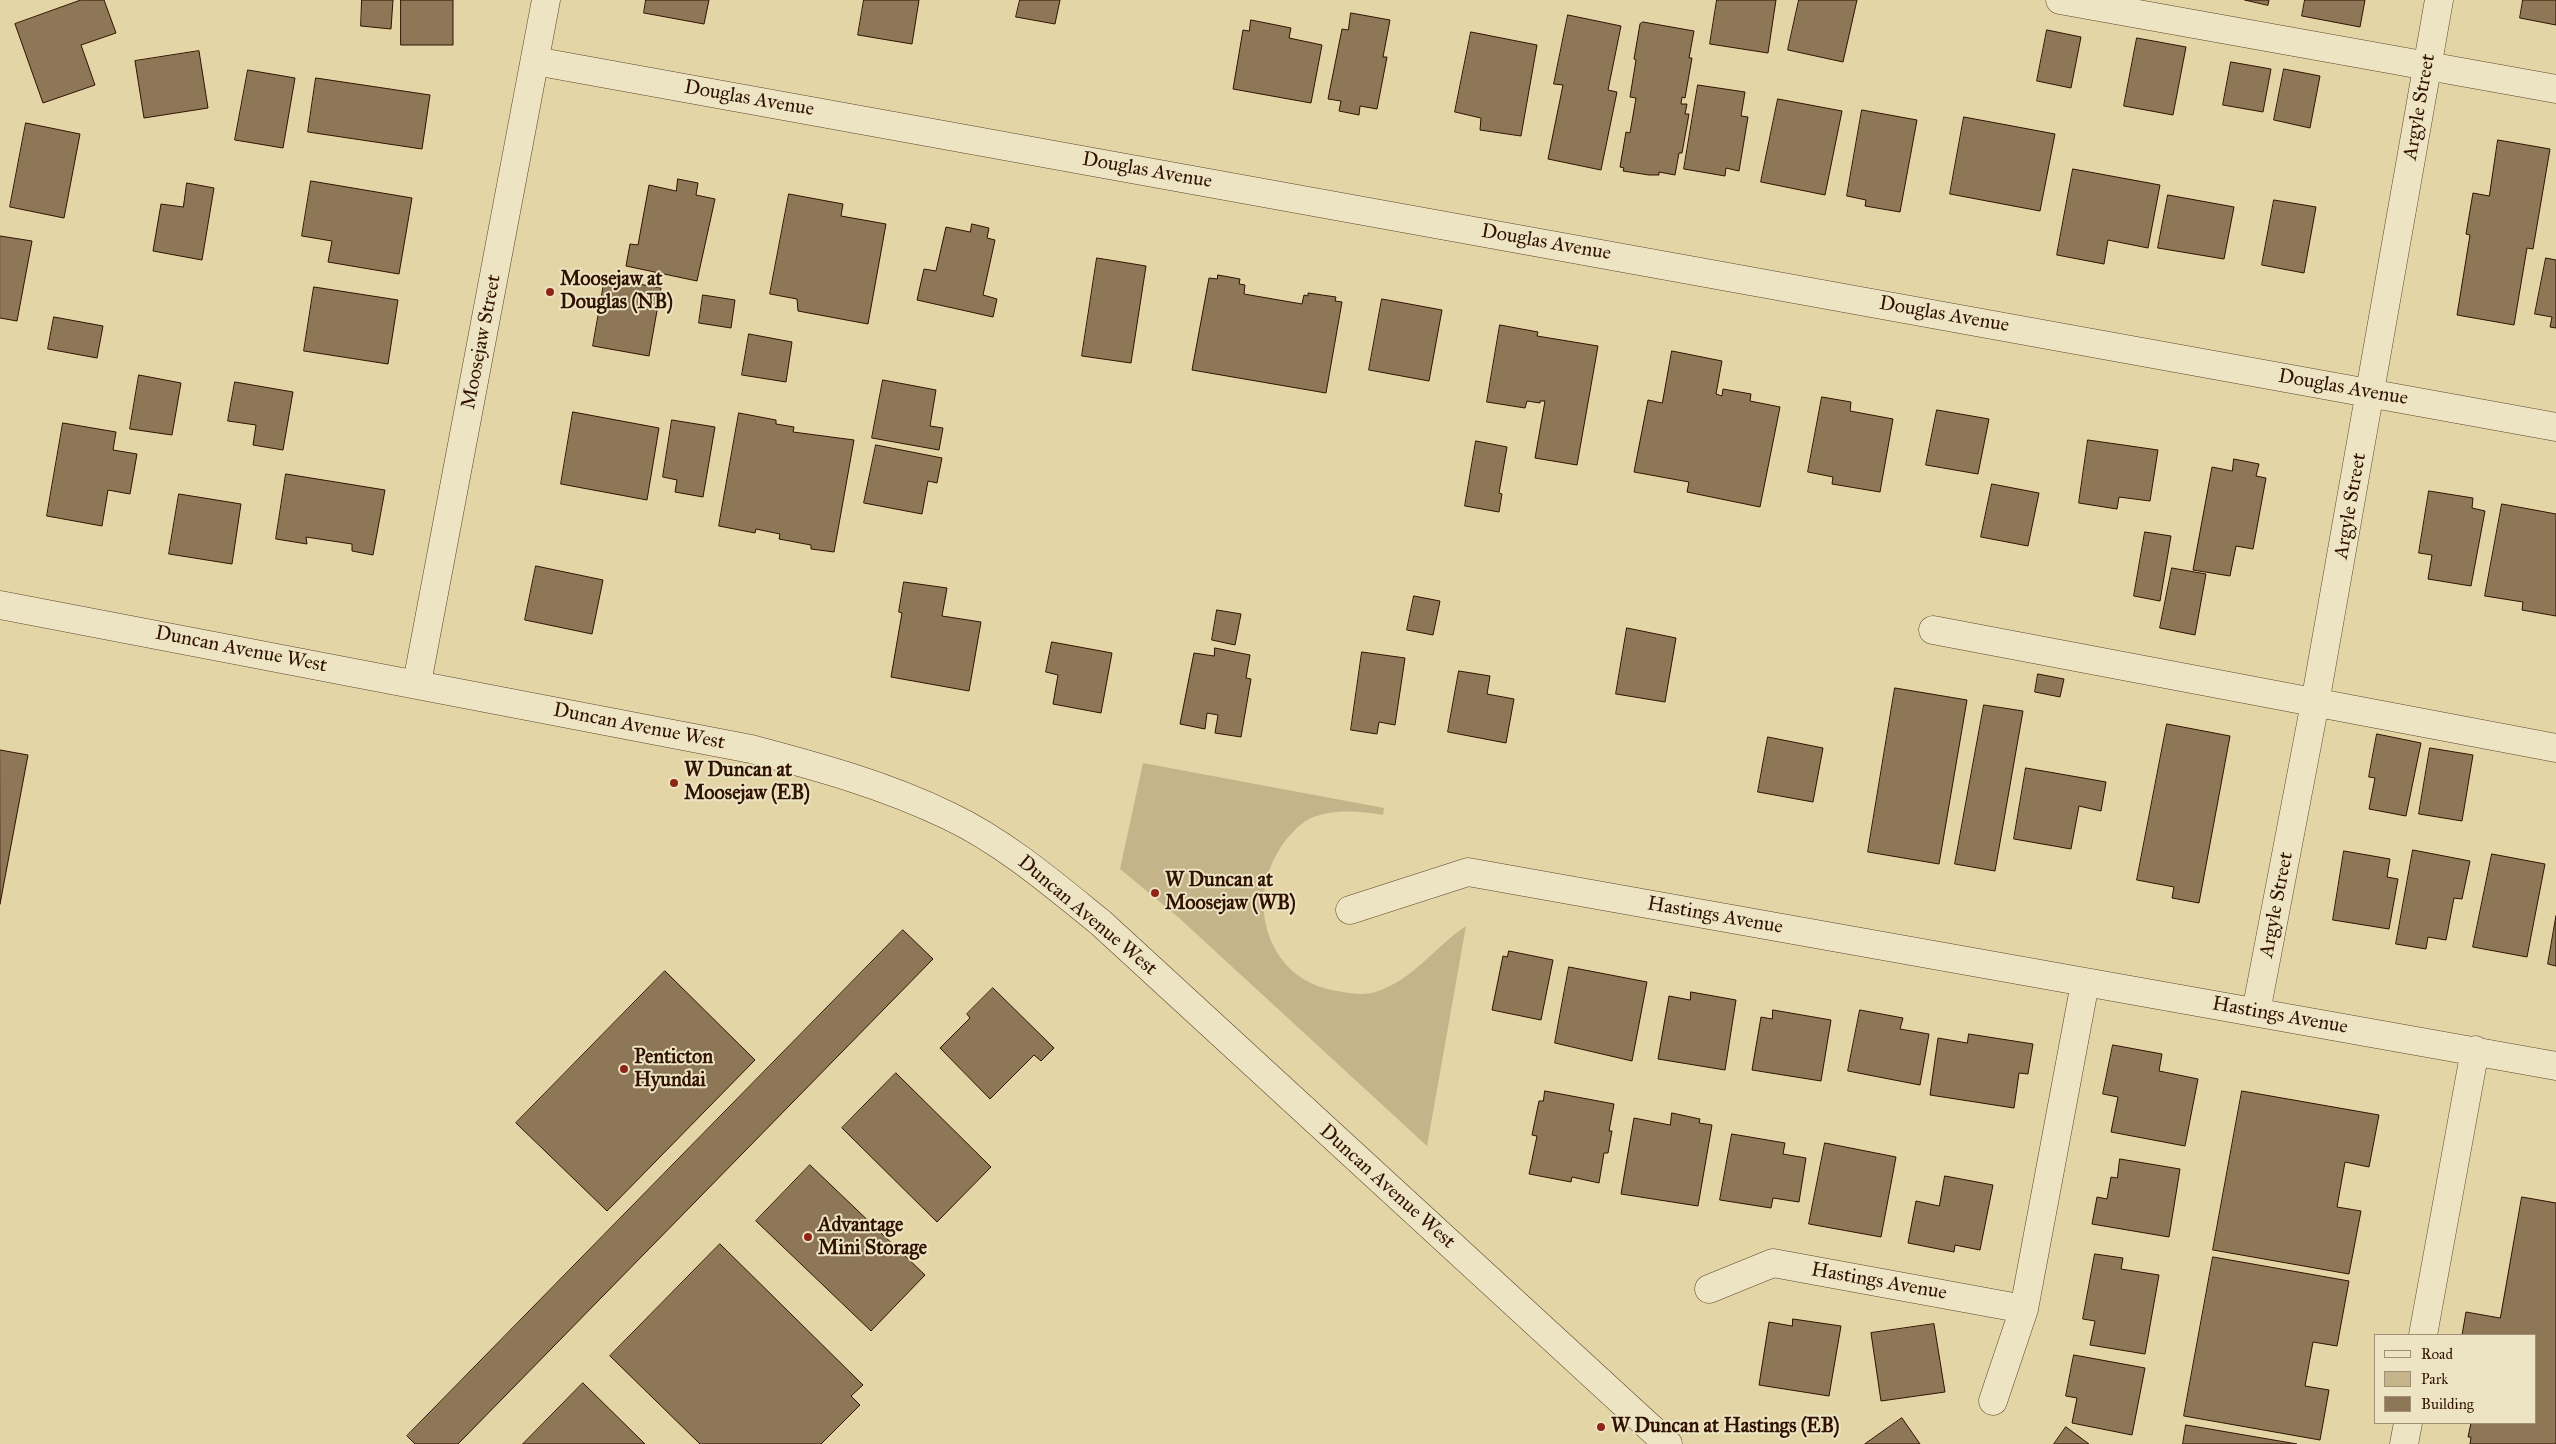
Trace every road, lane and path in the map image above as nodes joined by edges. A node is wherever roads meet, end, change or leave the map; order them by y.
1 (546, 0) edge
2 (2060, 0) edge
3 (2439, 0) edge
4 (535, 61) junction
5 (2427, 66) junction
6 (2556, 89) edge
7 (2371, 393) junction
8 (2556, 427) edge
9 (0, 605) edge
10 (1933, 630) dead end
11 (417, 683) junction
12 (2315, 703) junction
13 (2556, 748) edge
14 (1350, 910) dead end
15 (2085, 982) junction
16 (2256, 1012) junction
17 (2475, 1050) junction
18 (2556, 1066) edge
19 (1708, 1289) dead end
20 (2024, 1309) junction
21 (2424, 1334) edge
22 (1993, 1401) dead end
23 (2408, 1424) edge
24 (1668, 1444) edge
25 (2404, 1444) edge

1 - 4 street, Moosejaw Street
2 - 5 street
3 - 5 street, Argyle Street
4 - 7 street, Douglas Avenue
4 - 11 street, Moosejaw Street
5 - 6 street
5 - 7 street, Argyle Street
7 - 8 street, Douglas Avenue
7 - 12 street, Argyle Street
9 - 11 street, Duncan Avenue West
10 - 12 street
11 - 24 street, Duncan Avenue West
12 - 13 street
12 - 16 street, Argyle Street
14 - 15 street, Hastings Avenue
15 - 16 street, Hastings Avenue
15 - 20 street
16 - 17 street, Hastings Avenue
17 - 18 street, Hastings Avenue
17 - 21 street
19 - 20 street, Hastings Avenue
20 - 22 street
23 - 25 street

